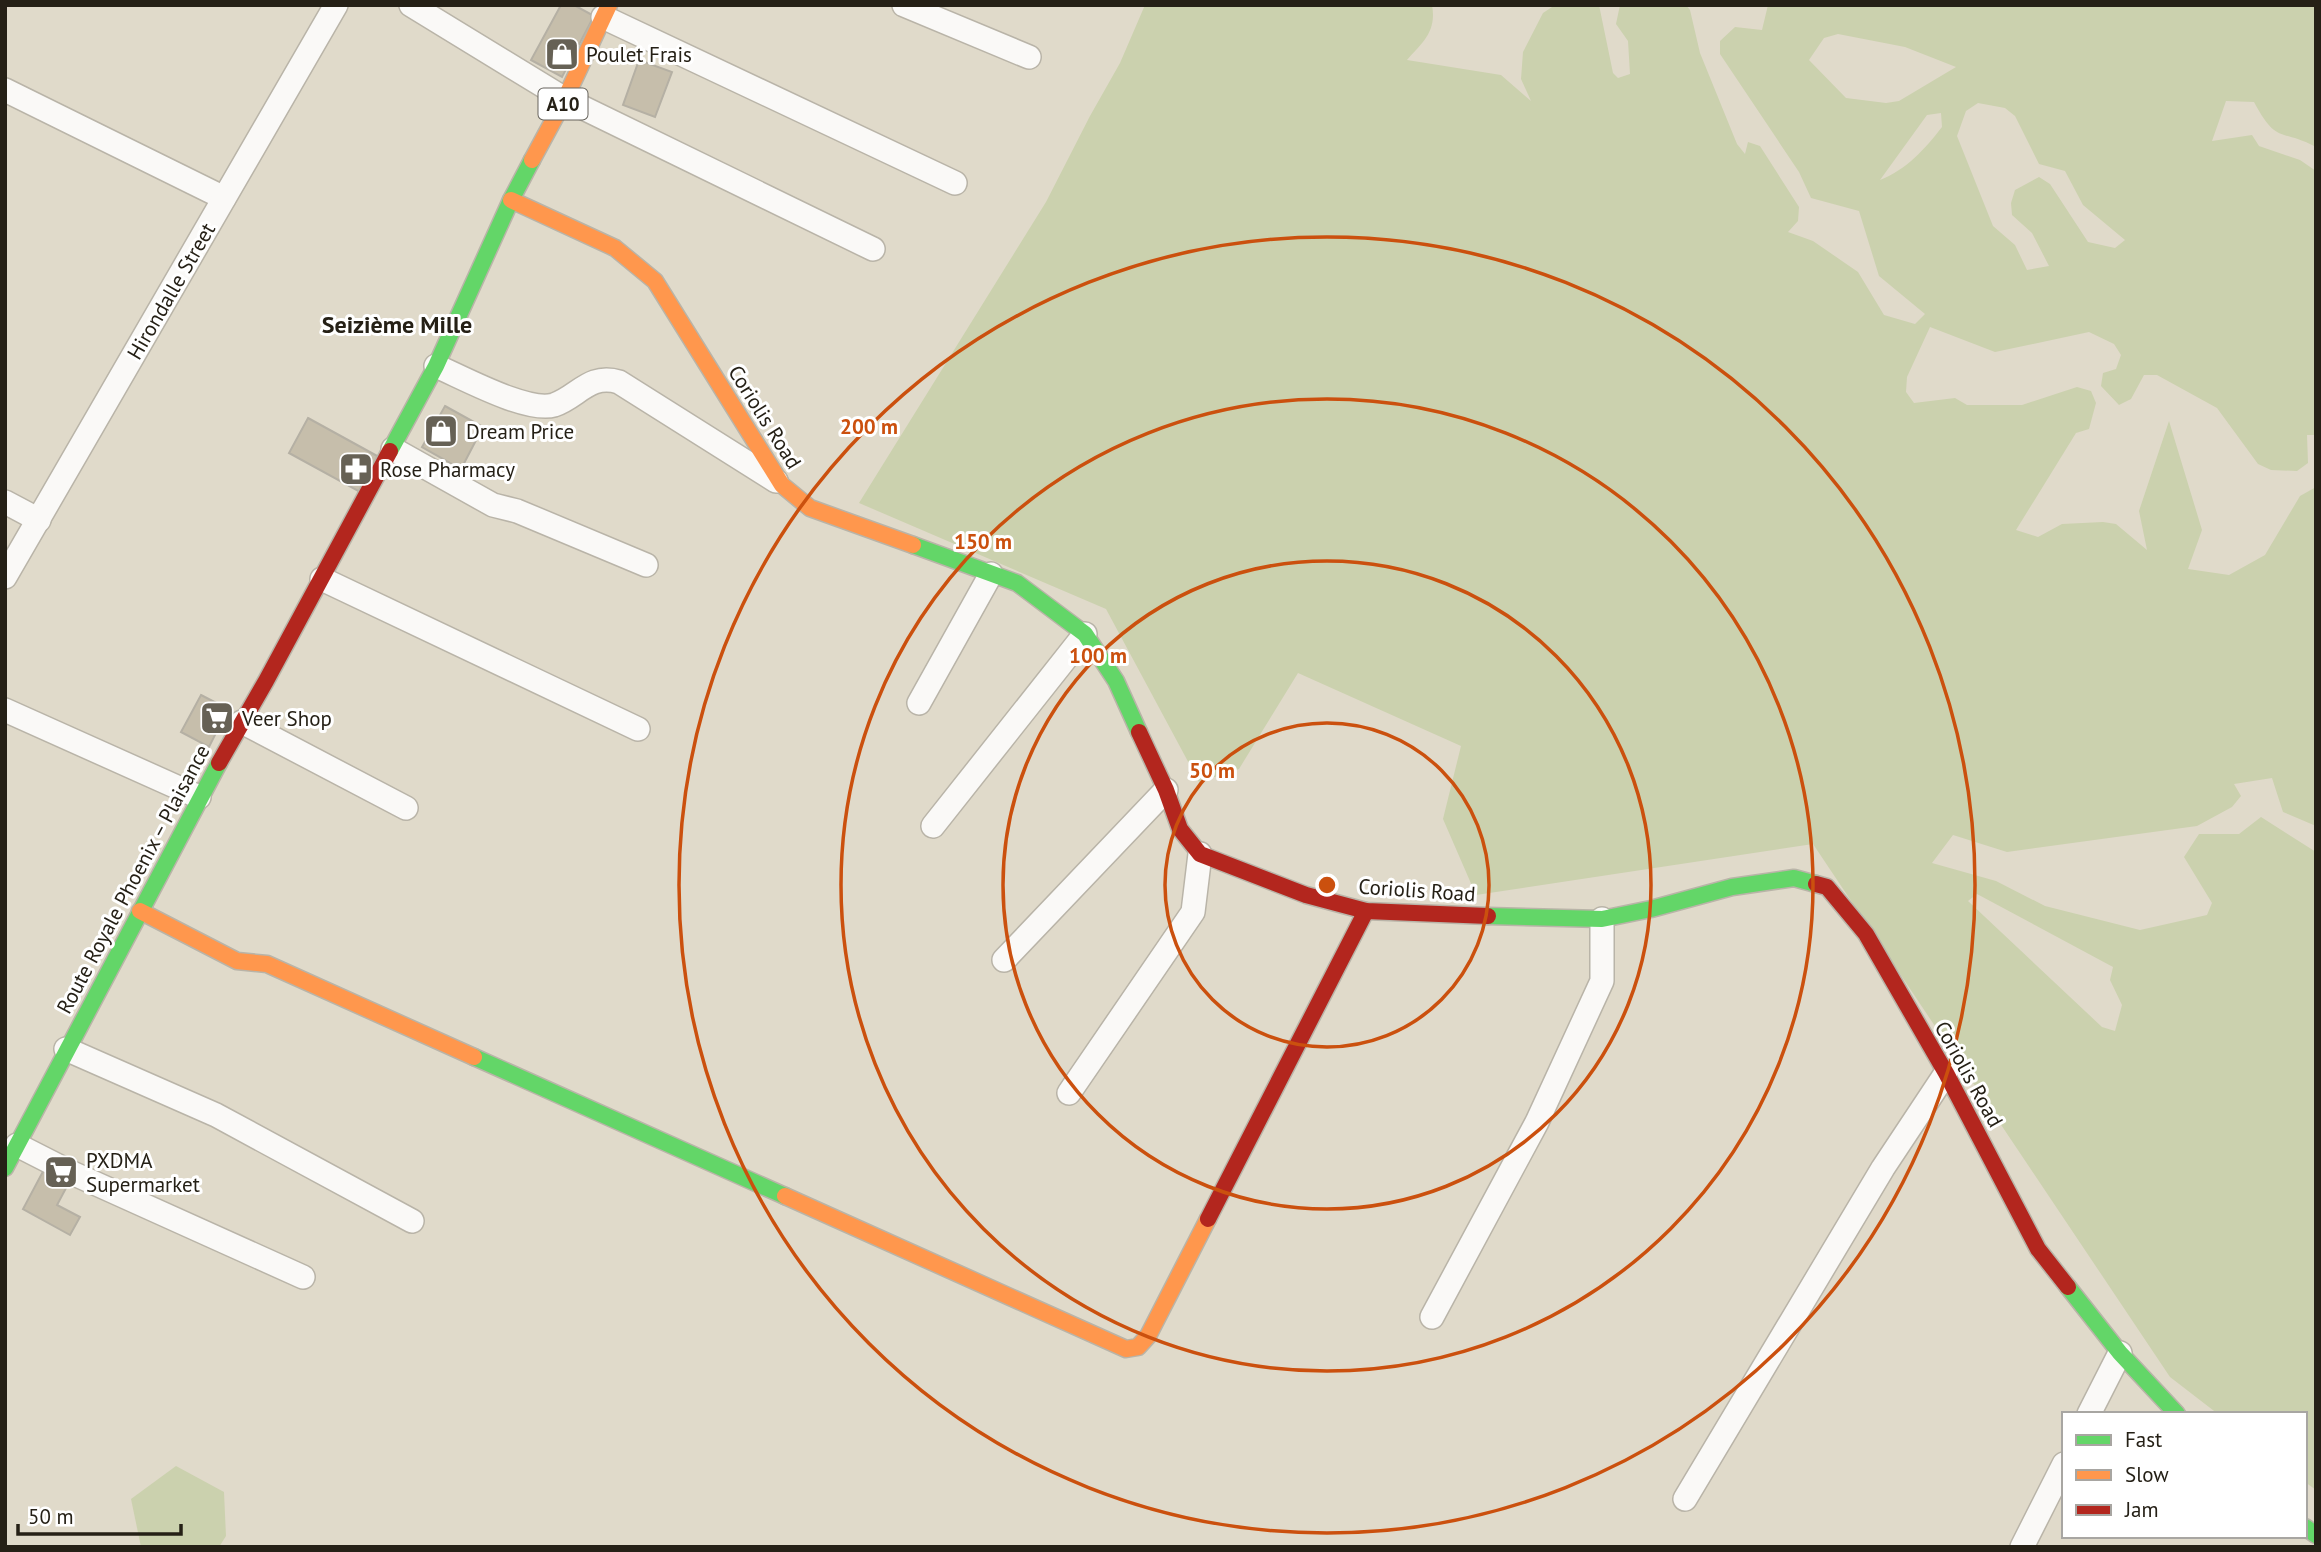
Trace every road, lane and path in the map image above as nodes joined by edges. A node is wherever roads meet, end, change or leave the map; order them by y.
1 (336, 5) edge
2 (411, 5) edge
3 (904, 5) edge
4 (606, 11) edge
5 (1029, 57) dead end
6 (5, 90) edge
7 (565, 99) junction
8 (955, 183) dead end
9 (224, 198) junction
10 (511, 200) junction
11 (873, 249) dead end
12 (436, 366) junction
13 (393, 449) junction
14 (782, 485) junction
15 (5, 502) edge
16 (38, 520) junction
17 (646, 565) dead end
18 (991, 574) junction
19 (5, 577) edge
20 (322, 579) junction
21 (1085, 634) junction
22 (919, 704) dead end
23 (5, 710) edge
24 (242, 722) junction
25 (638, 729) dead end
26 (1166, 790) junction
27 (199, 797) junction
28 (406, 808) dead end
29 (933, 826) dead end
30 (1200, 853) junction
31 (140, 911) junction
32 (1366, 911) junction
33 (1602, 919) junction
34 (1004, 960) dead end
35 (66, 1049) junction
36 (1946, 1073) junction
37 (1069, 1093) dead end
38 (17, 1145) junction
39 (5, 1168) edge
40 (412, 1221) dead end
41 (303, 1276) dead end
42 (1432, 1317) dead end
43 (2120, 1353) junction
44 (2090, 1412) edge
45 (2175, 1412) edge
46 (2062, 1468) edge
47 (1685, 1499) dead end
48 (2022, 1547) edge

1 - 9 street, Hirondalle Street
2 - 7 street
3 - 5 street
4 - 7 main road, A10
4 - 8 street
6 - 9 street
7 - 10 main road, A10
7 - 11 street
9 - 16 street, Hirondalle Street
10 - 12 main road, Route Royale Phoenix – Plaisance / A10
10 - 14 main road, Coriolis Road
12 - 13 main road, Route Royale Phoenix – Plaisance / A10
12 - 14 street
13 - 17 street
13 - 20 main road, Route Royale Phoenix – Plaisance / A10
14 - 18 main road, Coriolis Road
15 - 16 street
16 - 19 street, Hirondalle Street
18 - 21 main road, Coriolis Road
18 - 22 street
20 - 24 main road, Route Royale Phoenix – Plaisance / A10
20 - 25 street
21 - 26 main road, Coriolis Road
21 - 29 street
23 - 27 street
24 - 27 main road, Route Royale Phoenix – Plaisance / A10
24 - 28 street
26 - 30 main road, Coriolis Road
26 - 34 street
27 - 31 main road, Route Royale Phoenix – Plaisance / A10
30 - 32 main road, Coriolis Road
30 - 37 street
31 - 32 main road
31 - 35 main road, Route Royale Phoenix – Plaisance / A10
32 - 33 main road, Coriolis Road
33 - 36 main road, Coriolis Road
33 - 42 street
35 - 38 main road, Route Royale Phoenix – Plaisance / A10
35 - 40 street
36 - 43 main road, Coriolis Road
36 - 47 street
38 - 39 main road, Route Royale Phoenix – Plaisance / A10
38 - 41 street
43 - 44 street
43 - 45 main road, Coriolis Road
46 - 48 street

